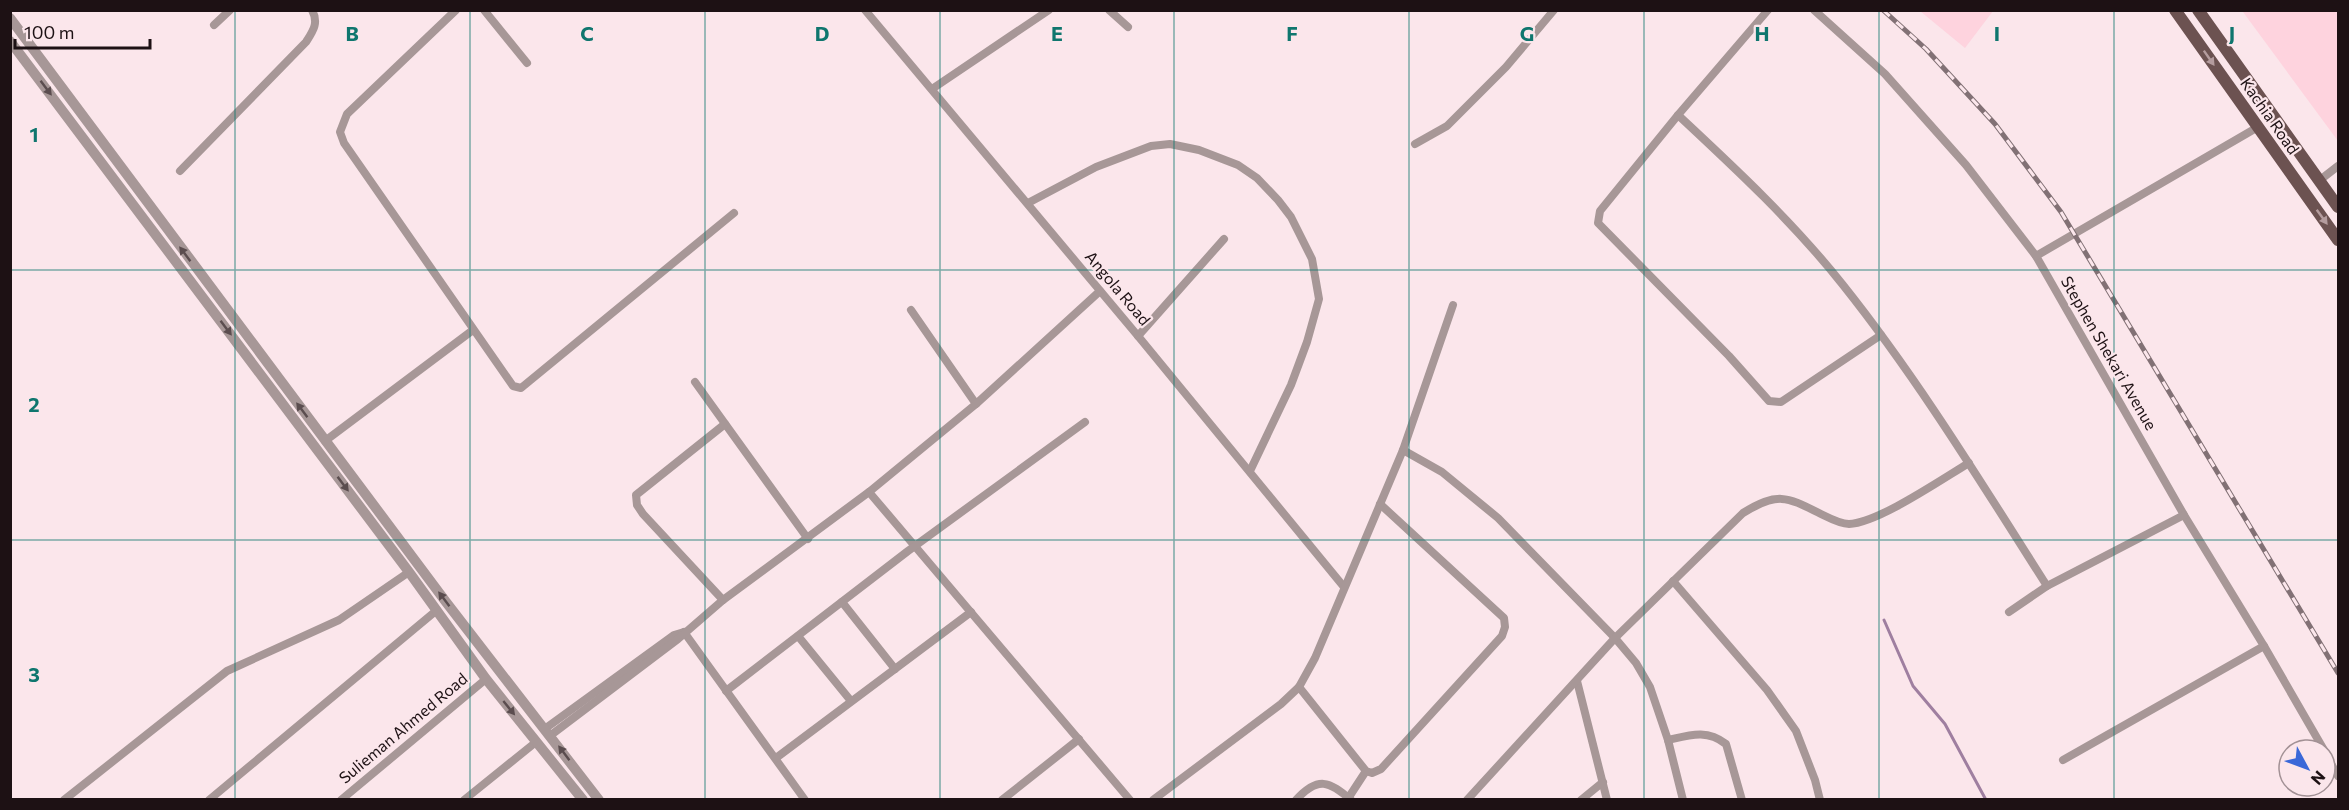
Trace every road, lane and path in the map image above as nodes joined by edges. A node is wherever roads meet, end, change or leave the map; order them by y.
1 (230, 10) edge
2 (312, 10) edge
3 (456, 10) edge
4 (484, 10) edge
5 (865, 10) edge
6 (1049, 10) edge
7 (1109, 10) edge
8 (1554, 10) edge
9 (1768, 10) edge
10 (1814, 10) edge
11 (2175, 10) edge
12 (2198, 10) edge
13 (10, 18) edge
14 (214, 26) dead end
15 (1128, 27) dead end
16 (10, 41) edge
17 (527, 63) dead end
18 (932, 89) junction
19 (1678, 115) junction
20 (2258, 128) junction
21 (1415, 144) dead end
22 (2338, 166) edge
23 (180, 171) dead end
24 (2320, 180) junction
25 (1028, 203) junction
26 (2338, 207) edge
27 (734, 213) dead end
28 (1224, 238) dead end
29 (2338, 240) edge
30 (2036, 256) junction
31 (1100, 291) junction
32 (1453, 305) dead end
33 (911, 310) dead end
34 (473, 330) junction
35 (1881, 335) junction
36 (1138, 336) junction
37 (695, 382) dead end
38 (976, 404) junction
39 (1085, 422) dead end
40 (725, 424) junction
41 (325, 441) junction
42 (1403, 450) junction
43 (1968, 463) junction
44 (1250, 471) junction
45 (869, 492) junction
46 (1380, 504) junction
47 (2184, 515) junction
48 (808, 539) junction
49 (916, 546) junction
50 (409, 572) junction
51 (1673, 581) junction
52 (2047, 586) junction
53 (1344, 587) junction
54 (723, 600) junction
55 (843, 602) junction
56 (437, 610) junction
57 (971, 612) junction
58 (2009, 612) dead end
59 (684, 632) junction
60 (471, 633) junction
61 (798, 636) junction
62 (1615, 638) junction
63 (460, 643) junction
64 (2264, 646) junction
65 (895, 669) junction
66 (486, 679) junction
67 (1576, 681) junction
68 (1299, 687) junction
69 (726, 691) junction
70 (851, 701) junction
71 (548, 732) junction
72 (2317, 738) edge
73 (1079, 739) junction
74 (1668, 740) junction
75 (536, 742) junction
76 (776, 758) junction
77 (2063, 760) dead end
78 (1366, 771) junction
79 (1603, 782) junction
80 (580, 798) edge
81 (1350, 798) edge
82 (64, 800) edge
83 (209, 800) edge
84 (341, 800) edge
85 (464, 800) edge
86 (599, 800) edge
87 (805, 800) edge
88 (1002, 800) edge
89 (1130, 800) edge
90 (1153, 800) edge
91 (1296, 800) edge
92 (1467, 800) edge
93 (1581, 800) edge
94 (1607, 800) edge
95 (1683, 800) edge
96 (1742, 800) edge
97 (1820, 800) edge

1 - 14 street
2 - 23 street
3 - 34 street
4 - 17 street
5 - 18 street, Angola Road
6 - 18 street
7 - 15 street
8 - 21 street
9 - 19 street
10 - 30 street, Stephen Shekari Avenue
11 -> 20 main road, Kachia Road
12 - 24 main road, Kachia Road
41 -> 13 street
16 -> 50 street
18 - 25 street, Angola Road
19 - 35 street
19 - 35 street
20 -> 29 main road, Kachia Road
20 - 30 street
22 - 24 street
24 - 26 main road, Kachia Road
25 - 31 street, Angola Road
25 - 44 street
27 - 34 street
28 - 36 street
30 - 47 street, Stephen Shekari Avenue
31 - 36 street, Angola Road
31 - 38 street
32 - 42 street
33 - 38 street
34 - 41 street
35 - 43 street
36 - 44 street, Angola Road
37 - 40 street
38 - 45 street
39 - 49 street
40 - 48 street
40 - 54 street
60 -> 41 street
42 - 46 street
42 - 62 street
43 - 51 street
43 - 52 street
44 - 53 street, Angola Road
45 - 48 street
45 - 49 street
46 - 53 street
46 - 78 street
47 - 52 street
47 - 64 street, Stephen Shekari Avenue
48 - 54 street
49 - 55 street
49 - 57 street
50 - 56 street
50 - 82 street
51 - 62 street
51 - 97 street
52 - 58 street
53 - 68 street
54 - 59 street
55 - 61 street
55 - 65 street
56 - 63 street
56 - 83 street
57 - 65 street
57 - 73 street
59 - 69 street
59 - 71 street
60 - 63 street
60 - 71 street
61 - 69 street
61 - 70 street
62 - 67 street
62 - 74 street
63 - 66 street
64 - 72 street, Stephen Shekari Avenue
64 - 77 street
65 - 70 street
66 -> 75 street
66 - 84 street, Sulieman Ahmed Road
67 - 79 street
67 - 92 street
68 - 78 street
68 - 90 street
69 - 76 street
70 - 76 street
86 -> 71 street
73 - 88 street
73 - 89 street
74 - 95 street
74 - 96 street
75 - 80 street
75 - 85 street
76 - 87 street
78 - 81 street
79 - 93 street
79 - 94 street
81 - 91 street

